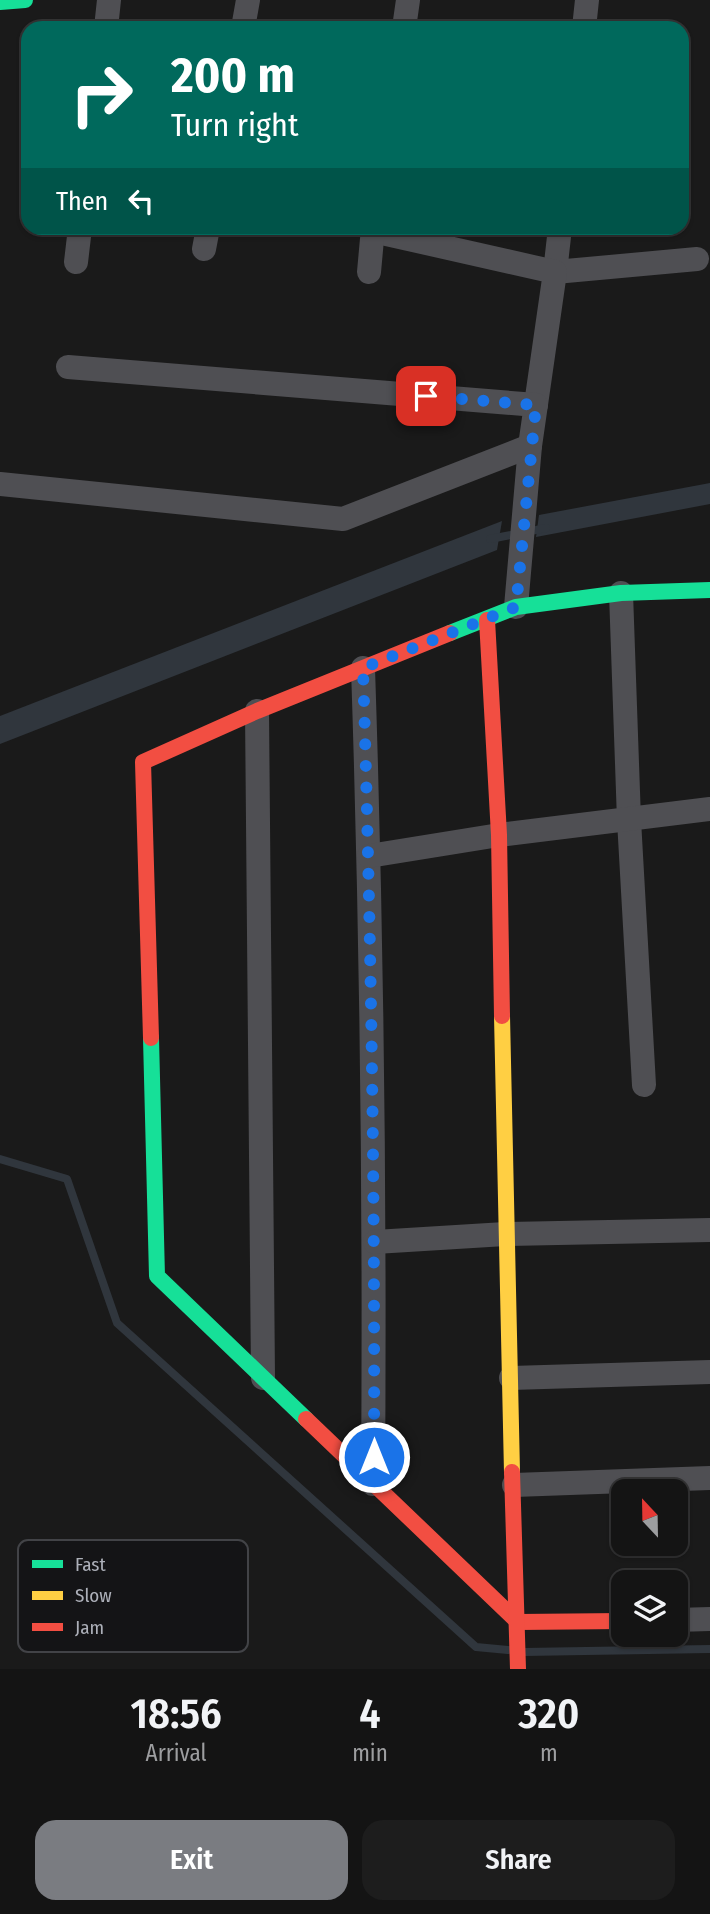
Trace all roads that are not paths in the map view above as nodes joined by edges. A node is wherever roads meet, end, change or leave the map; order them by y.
1 (24, 0) edge
2 (109, 0) edge
3 (248, 0) edge
4 (408, 0) edge
5 (587, 0) edge
6 (0, 2) edge
7 (107, 21) edge
8 (244, 21) edge
9 (405, 21) edge
10 (585, 21) edge
11 (79, 235) edge
12 (372, 235) edge
13 (398, 235) edge
14 (560, 235) edge
15 (697, 259) dead end
16 (76, 262) dead end
17 (369, 272) dead end
18 (555, 272) junction
19 (68, 367) dead end
20 (536, 405) junction
21 (530, 446) junction
22 (0, 484) edge
23 (710, 590) edge
24 (621, 593) junction
25 (516, 607) junction
26 (487, 620) junction
27 (363, 668) junction
28 (257, 712) junction
29 (710, 809) edge
30 (629, 820) junction
31 (499, 835) junction
32 (369, 856) junction
33 (644, 1086) dead end
34 (710, 1230) edge
35 (505, 1234) junction
36 (375, 1242) junction
37 (710, 1371) edge
38 (263, 1378) junction
39 (511, 1378) junction
40 (710, 1478) edge
41 (373, 1484) junction
42 (514, 1485) junction
43 (710, 1619) edge
44 (611, 1620) edge
45 (688, 1620) edge
46 (518, 1622) junction
47 (518, 1669) edge

1 - 6 street
2 - 7 street
3 - 8 street
4 - 9 street
5 - 10 street
11 - 16 street
12 - 17 street
13 - 18 street
14 - 18 street
15 - 18 street
18 - 20 street
19 - 20 street
20 - 21 street
21 - 22 street
21 - 25 street
23 - 24 street
24 - 25 street
24 - 30 street
25 - 26 street
26 - 27 street
26 - 31 street
27 - 28 street
27 - 32 street
28 - 38 street
28 - 38 street
29 - 30 street
30 - 31 street
30 - 33 street
31 - 32 street
31 - 35 street
32 - 36 street
34 - 35 street
35 - 36 street
35 - 39 street
36 - 41 street
37 - 39 street
38 - 41 street
39 - 42 street
40 - 42 street
41 - 46 street
42 - 46 street
43 - 45 street
44 - 46 street
46 - 47 street

